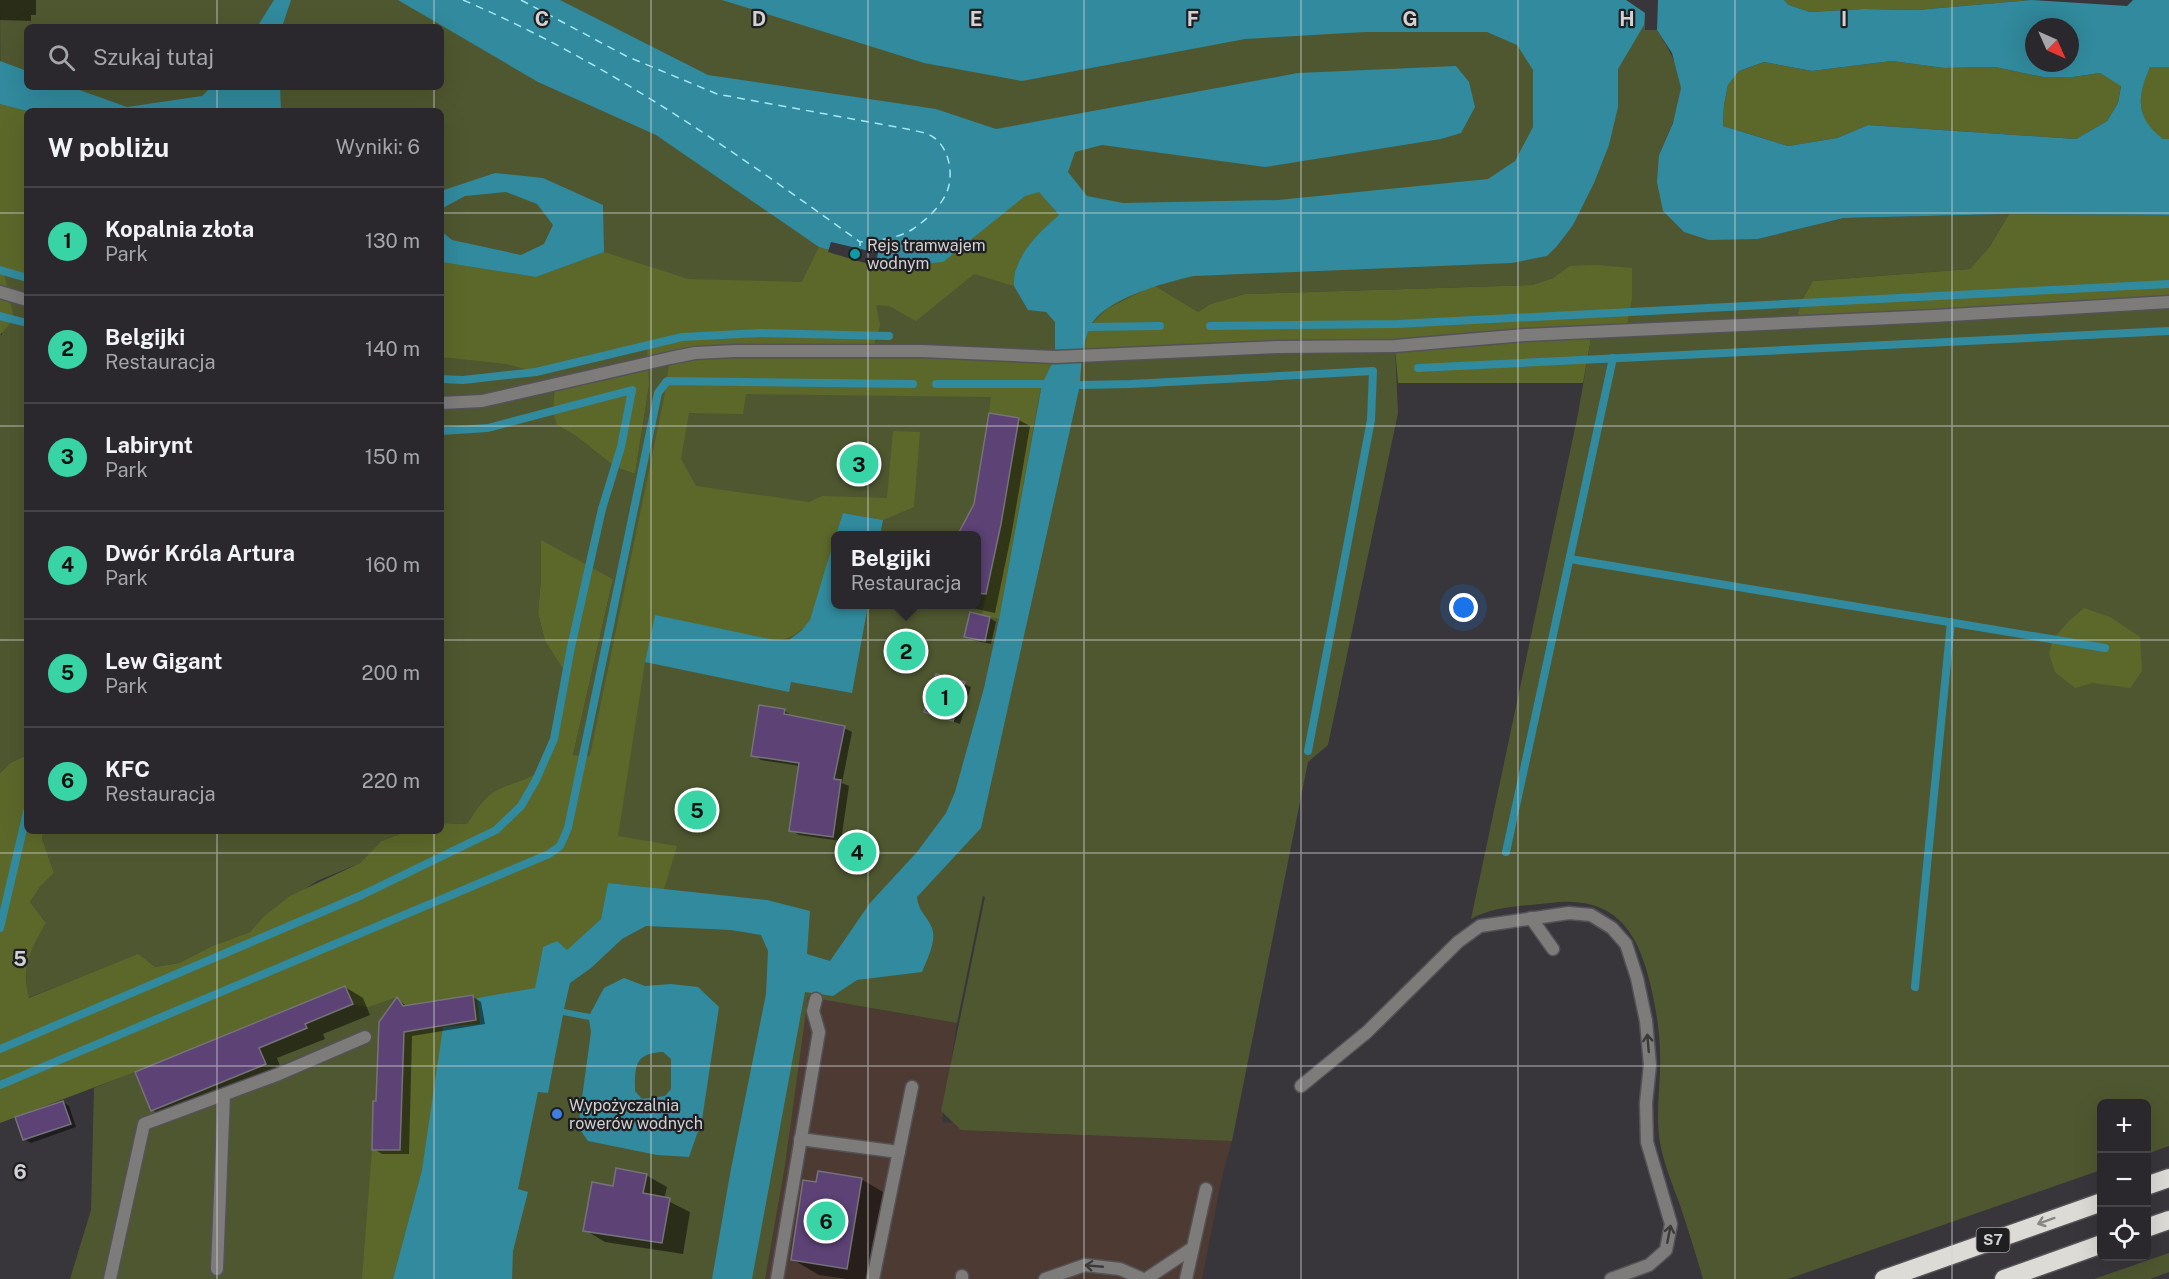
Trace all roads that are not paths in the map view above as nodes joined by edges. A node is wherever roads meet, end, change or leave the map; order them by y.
1 (0, 292) edge
2 (24, 299) edge
3 (2169, 302) edge
4 (444, 404) edge
5 (1531, 918) junction
6 (1553, 950) dead end
7 (816, 999) dead end
8 (365, 1037) dead end
9 (1301, 1086) dead end
10 (912, 1087) dead end
11 (224, 1095) junction
12 (800, 1139) junction
13 (899, 1152) junction
14 (2169, 1178) edge
15 (2151, 1184) edge
16 (1206, 1189) dead end
17 (2097, 1204) edge
18 (2169, 1220) edge
19 (2151, 1226) edge
20 (2097, 1246) edge
21 (1191, 1249) junction
22 (217, 1269) dead end
23 (110, 1279) edge
24 (777, 1279) edge
25 (873, 1279) edge
26 (1045, 1279) edge
27 (1145, 1279) edge
28 (1186, 1279) edge
29 (1611, 1279) edge
30 (1884, 1279) edge
31 (2004, 1279) edge

1 - 2 street
3 - 4 street
5 - 6 street
5 - 9 street
29 -> 5 street
7 - 12 street
8 - 11 street
10 - 13 street
11 - 22 street
11 - 23 street
12 - 13 street
12 - 24 street
13 - 25 street
14 - 15 highway
16 - 21 street
17 -> 30 highway, S7
18 - 19 highway
20 - 31 highway, S7
21 - 27 street
21 - 28 street
27 -> 26 street

